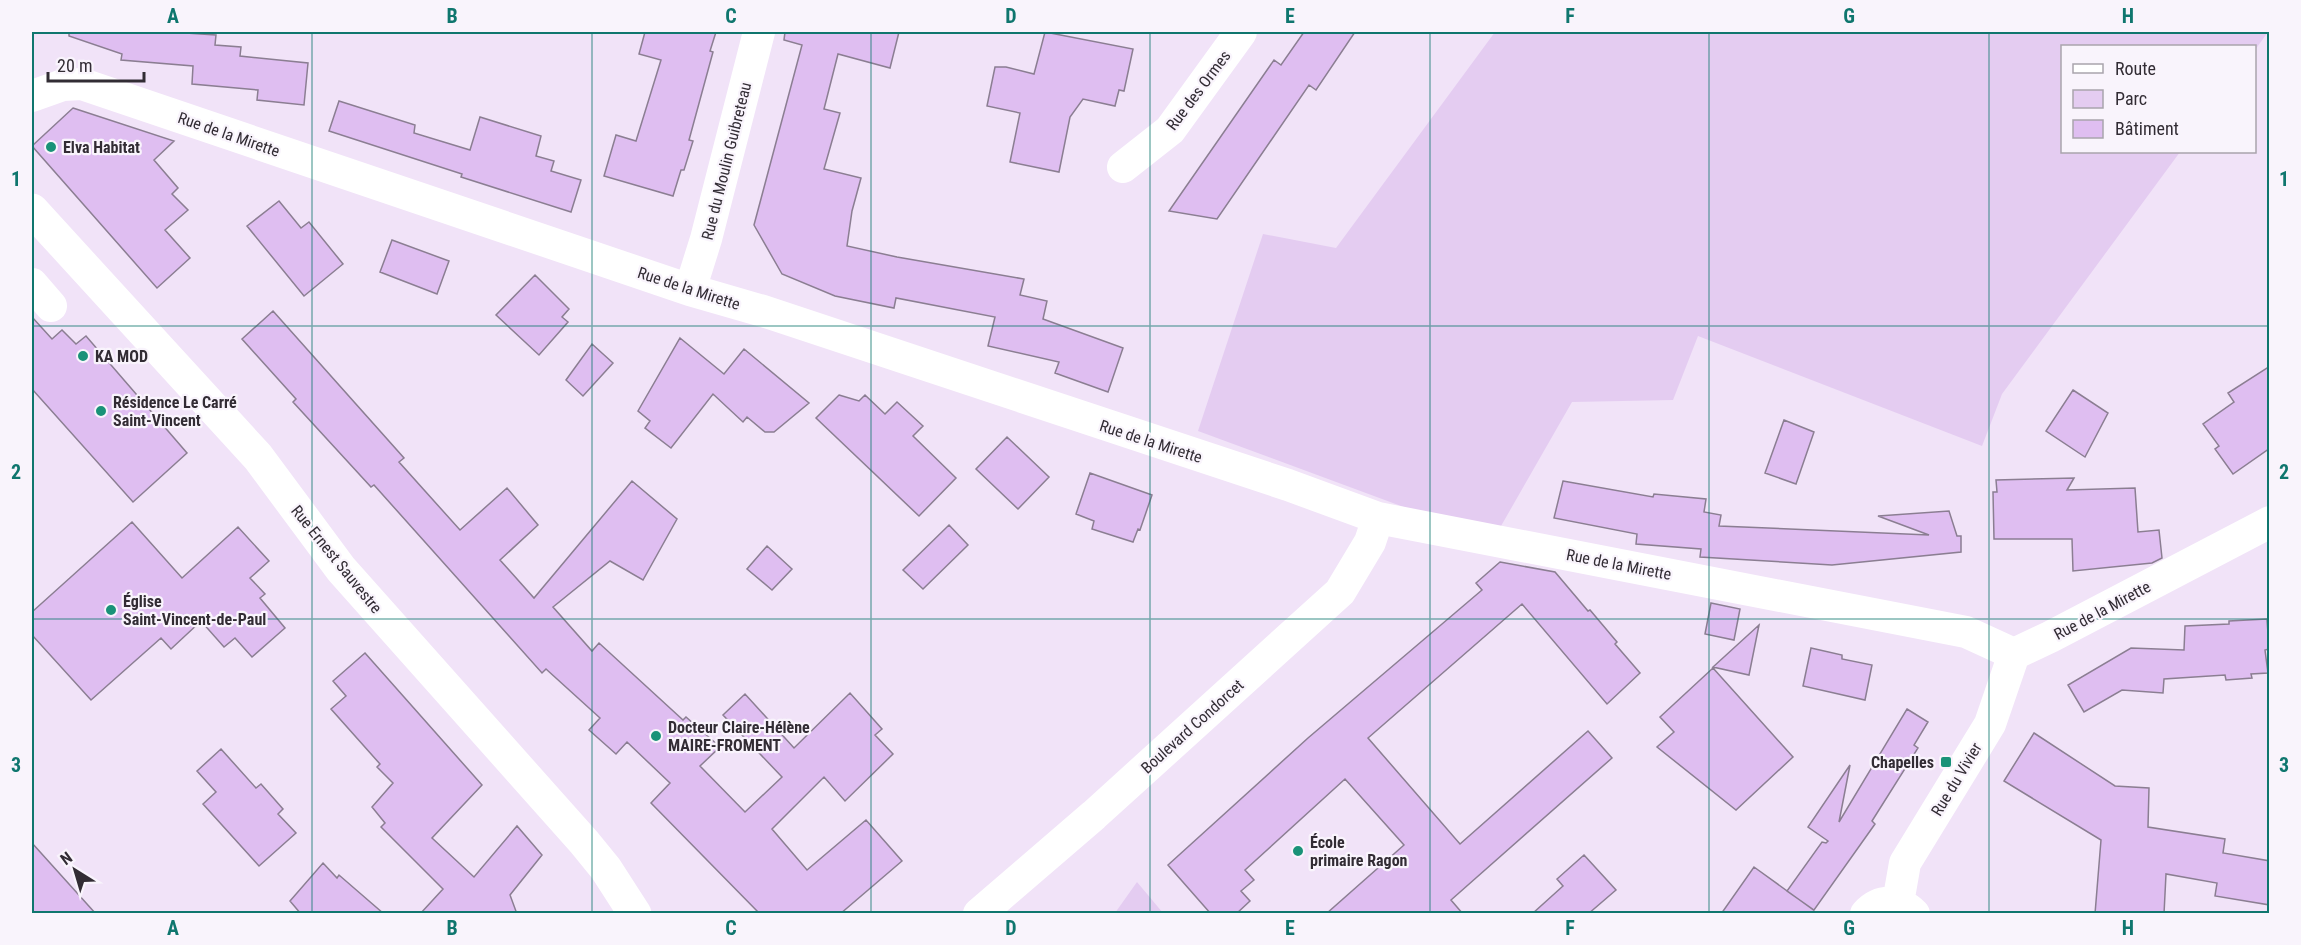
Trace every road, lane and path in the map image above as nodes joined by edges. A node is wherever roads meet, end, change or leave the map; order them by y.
1 (759, 32) edge
2 (1240, 32) edge
3 (32, 96) edge
4 (1123, 167) dead end
5 (32, 210) edge
6 (690, 290) junction
7 (1378, 518) junction
8 (2270, 522) edge
9 (2014, 654) junction
10 (1906, 908) edge
11 (635, 914) edge
12 (979, 914) edge
13 (1866, 914) edge

1 - 6 street, Rue du Moulin Guibreteau
2 - 4 street, Rue des Ormes
3 - 6 street, Rue de la Mirette
5 - 11 main road, Rue Ernest Sauvestre
6 - 7 street, Rue de la Mirette
7 - 9 street, Rue de la Mirette
7 - 12 street, Boulevard Condorcet
8 - 9 street, Rue de la Mirette
9 - 10 street, Rue du Vivier
10 - 13 street

